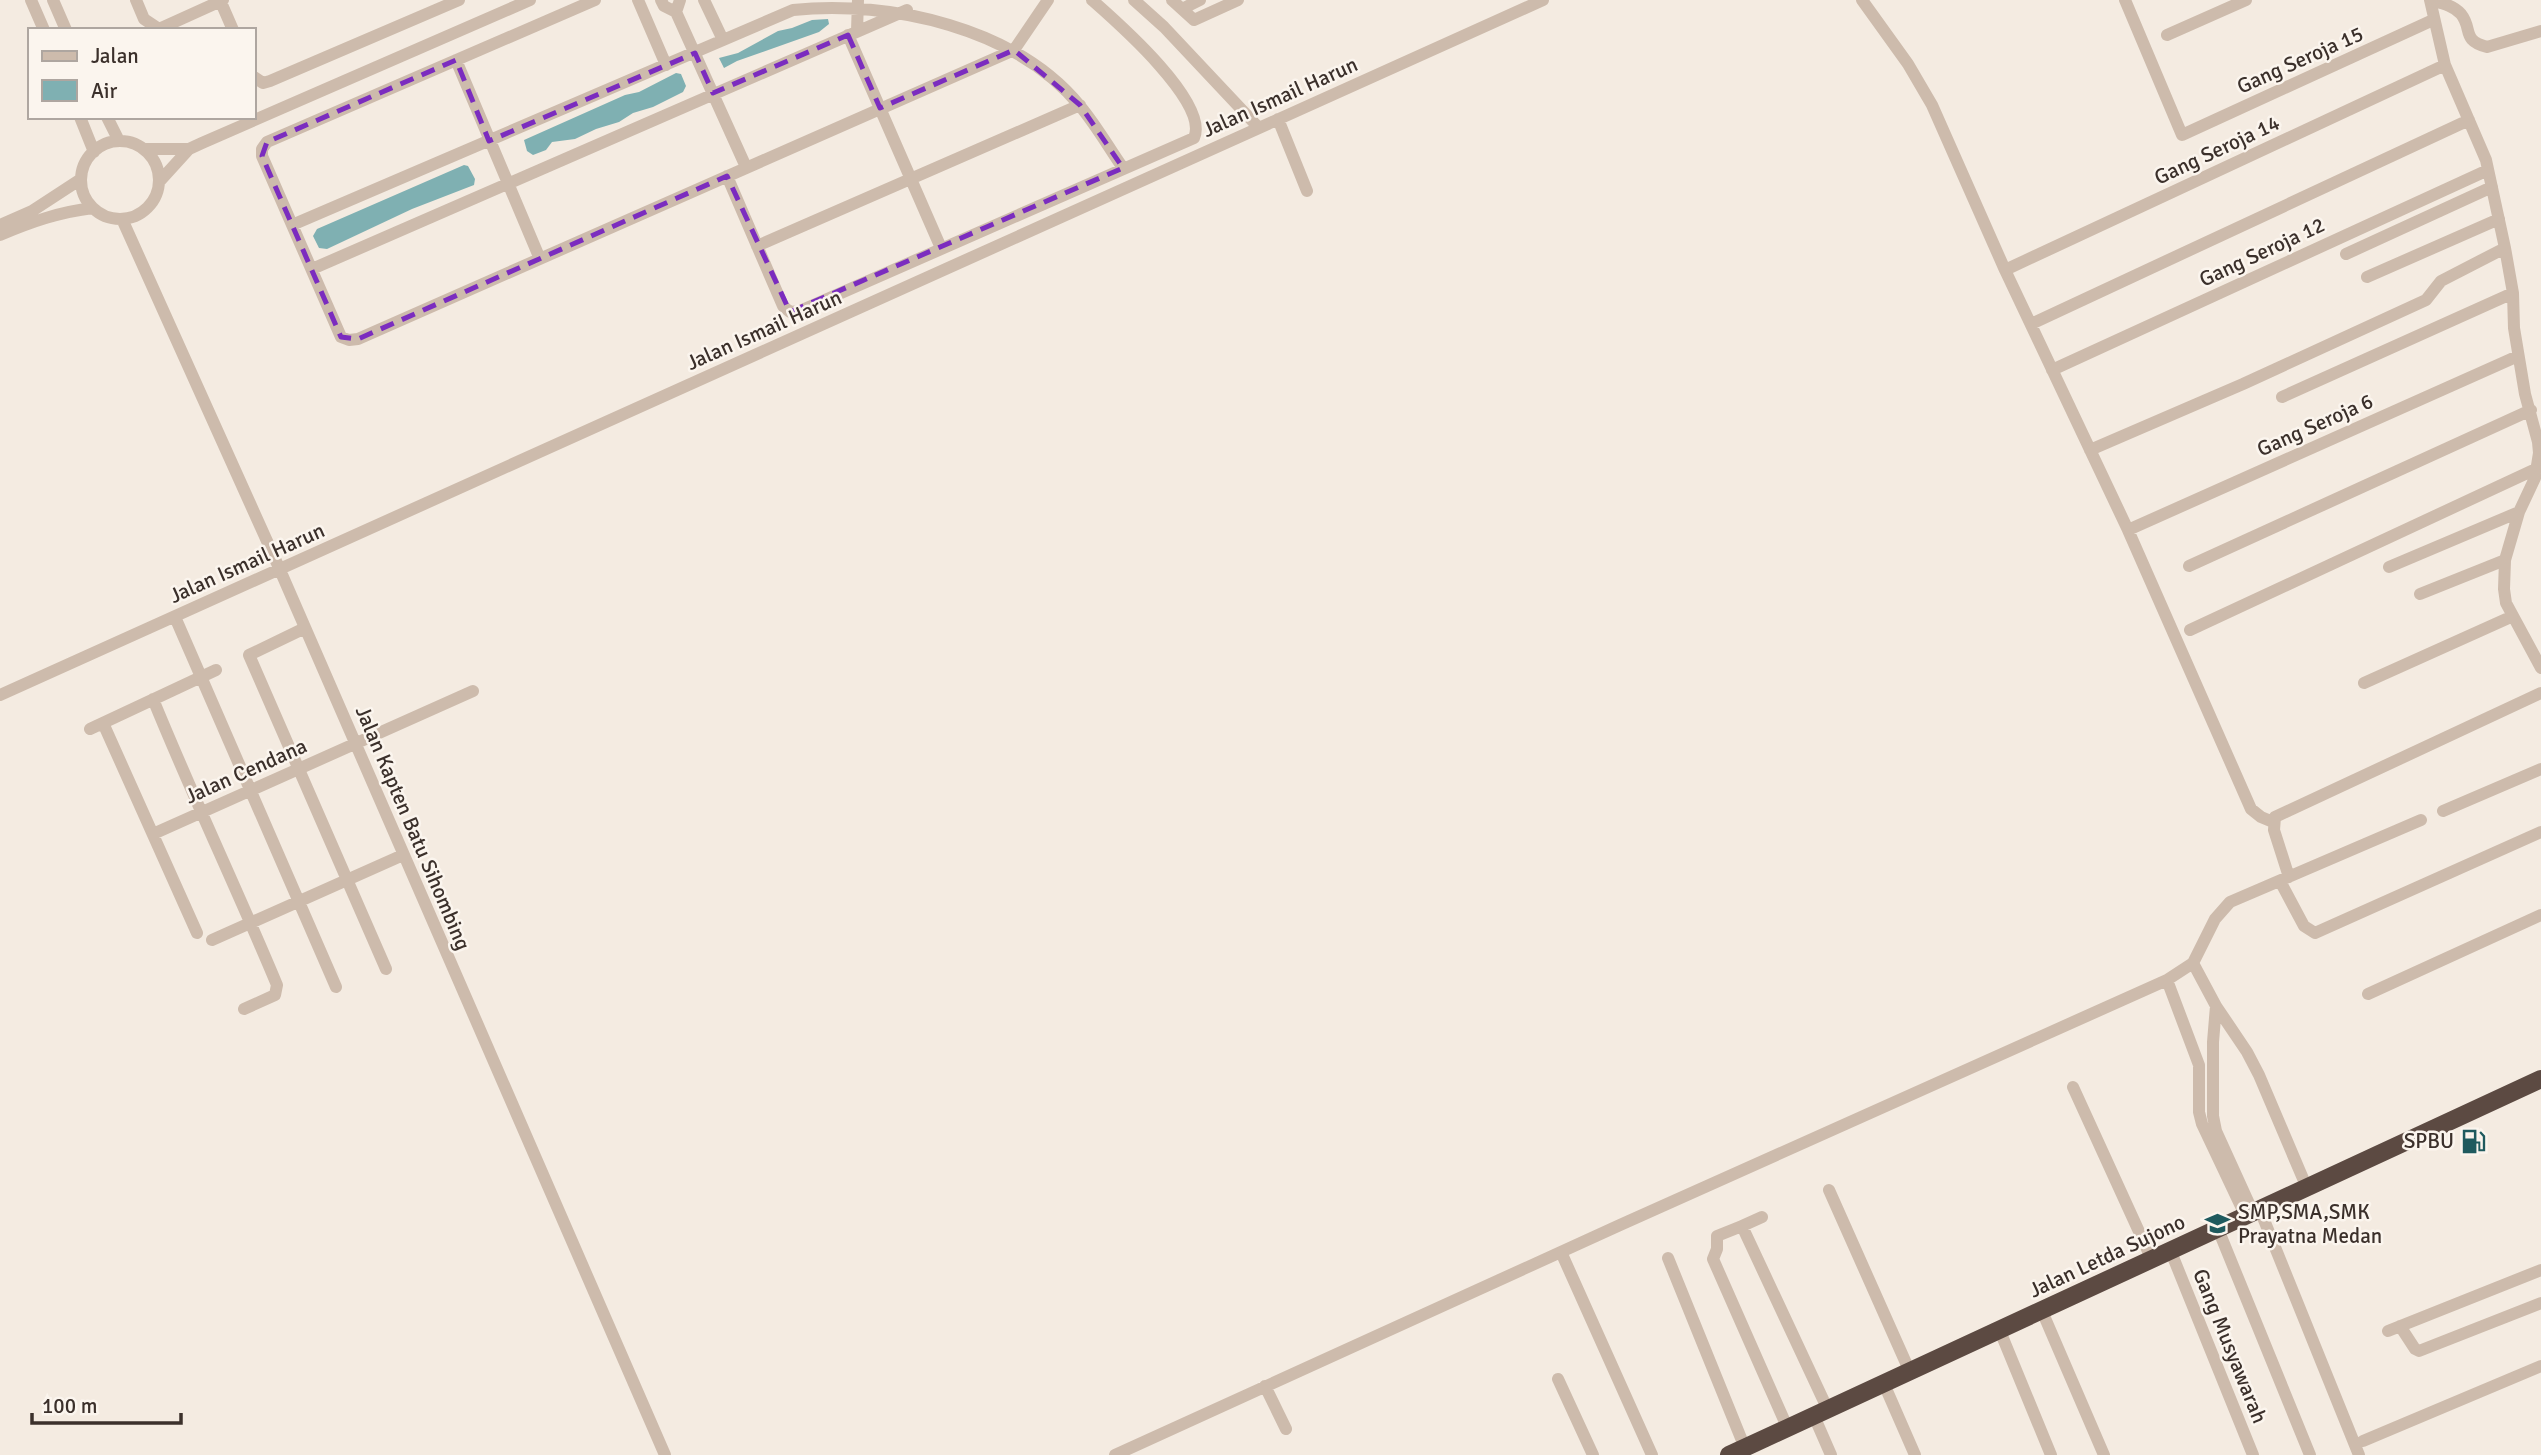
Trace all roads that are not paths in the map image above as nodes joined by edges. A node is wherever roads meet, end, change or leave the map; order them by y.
1 (31, 0) edge
2 (53, 0) edge
3 (136, 0) edge
4 (221, 0) edge
5 (459, 0) edge
6 (530, 0) edge
7 (595, 0) edge
8 (638, 0) edge
9 (661, 0) edge
10 (704, 0) edge
11 (1048, 0) edge
12 (1092, 0) edge
13 (1134, 0) edge
14 (1200, 0) edge
15 (1238, 0) edge
16 (1543, 0) edge
17 (1862, 0) edge
18 (2124, 0) edge
19 (2246, 0) edge
20 (2430, 0) edge
21 (858, 1) edge
22 (1177, 4) edge
23 (678, 6) edge
24 (911, 8) junction
25 (2433, 20) junction
26 (43, 28) edge
27 (65, 28) edge
28 (158, 28) edge
29 (161, 28) edge
30 (232, 28) edge
31 (2541, 31) edge
32 (852, 33) junction
33 (2167, 35) dead end
34 (723, 40) junction
35 (1014, 50) junction
36 (695, 53) junction
37 (456, 60) junction
38 (666, 65) junction
39 (2445, 65) junction
40 (256, 78) edge
41 (713, 93) junction
42 (1080, 106) junction
43 (880, 108) junction
44 (81, 119) edge
45 (108, 119) edge
46 (1278, 119) junction
47 (2469, 120) junction
48 (1259, 128) junction
49 (119, 141) junction
50 (489, 141) junction
51 (144, 149) junction
52 (189, 149) junction
53 (94, 152) junction
54 (746, 167) junction
55 (1123, 168) junction
56 (2488, 170) junction
57 (727, 176) junction
58 (911, 178) junction
59 (81, 179) junction
60 (159, 182) junction
61 (508, 183) junction
62 (2492, 187) junction
63 (1307, 191) dead end
64 (93, 208) junction
65 (122, 219) junction
66 (2499, 219) junction
67 (0, 225) edge
68 (292, 225) junction
69 (0, 236) edge
70 (757, 246) junction
71 (942, 248) junction
72 (2505, 248) junction
73 (2346, 254) dead end
74 (540, 259) junction
75 (312, 269) junction
76 (2005, 270) junction
77 (2367, 277) dead end
78 (2512, 293) junction
79 (2031, 324) junction
80 (2518, 356) junction
81 (2052, 370) junction
82 (2282, 397) dead end
83 (2531, 410) junction
84 (2090, 450) junction
85 (2538, 468) junction
86 (2519, 513) junction
87 (2128, 530) junction
88 (2505, 560) junction
89 (2189, 566) dead end
90 (2389, 567) dead end
91 (279, 570) junction
92 (2420, 594) dead end
93 (174, 617) junction
94 (2513, 617) junction
95 (305, 628) junction
96 (2190, 630) dead end
97 (2541, 668) edge
98 (216, 670) dead end
99 (202, 676) junction
100 (2364, 683) dead end
101 (473, 691) dead end
102 (2541, 693) edge
103 (0, 695) edge
104 (153, 699) junction
105 (103, 723) junction
106 (90, 729) dead end
107 (355, 743) junction
108 (299, 769) junction
109 (2541, 769) edge
110 (251, 790) junction
111 (2443, 811) dead end
112 (200, 813) junction
113 (2421, 820) dead end
114 (2273, 822) junction
115 (2541, 832) edge
116 (153, 834) junction
117 (403, 855) junction
118 (2284, 879) junction
119 (347, 880) junction
120 (299, 902) junction
121 (2541, 915) edge
122 (251, 923) junction
123 (197, 933) dead end
124 (212, 940) dead end
125 (2193, 963) junction
126 (386, 969) dead end
127 (2167, 980) junction
128 (336, 988) dead end
129 (2368, 994) dead end
130 (2216, 1006) junction
131 (244, 1009) dead end
132 (2541, 1079) edge
133 (2073, 1087) dead end
134 (2307, 1188) junction
135 (1829, 1190) dead end
136 (2252, 1211) junction
137 (1762, 1217) dead end
138 (1742, 1226) junction
139 (2218, 1229) junction
140 (1561, 1252) junction
141 (2171, 1252) junction
142 (1668, 1258) dead end
143 (2152, 1260) junction
144 (2541, 1270) edge
145 (2541, 1303) edge
146 (2042, 1311) junction
147 (2000, 1331) junction
148 (2541, 1366) edge
149 (1910, 1372) junction
150 (1558, 1379) dead end
151 (1884, 1384) junction
152 (1265, 1386) junction
153 (1821, 1413) junction
154 (1286, 1429) dead end
155 (1788, 1429) junction
156 (2363, 1441) dead end
157 (1737, 1451) edge
158 (664, 1455) edge
159 (1115, 1455) edge
160 (1593, 1455) edge
161 (1651, 1455) edge
162 (1831, 1455) edge
163 (1915, 1455) edge
164 (2051, 1455) edge
165 (2104, 1455) edge
166 (2253, 1455) edge
167 (2310, 1455) edge
168 (2359, 1455) edge

1 - 26 street
2 - 27 street
3 - 28 street
4 - 29 street
4 - 30 street
5 - 40 street
6 - 52 street
7 - 37 street
8 - 38 street
9 - 23 street
10 - 34 street
11 - 35 street
12 - 55 street
13 - 48 street
14 - 22 street
15 - 22 street
16 - 46 street, Jalan Ismail Harun
17 - 76 street
18 - 25 street, Gang Seroja 15
19 - 33 street
20 - 25 street
20 - 31 street
21 - 24 street
21 - 32 street
21 - 34 street
23 - 36 street
24 - 32 street
24 - 35 street
25 - 39 street
32 - 41 street
32 - 43 street
34 - 36 street
35 - 42 street
35 - 43 street
36 - 38 street
36 - 41 street
37 - 50 street
37 - 68 street
38 - 50 street
39 - 47 street
39 - 76 street, Gang Seroja 14
41 - 54 street
41 - 61 street
42 - 55 street
42 - 58 street
43 - 54 street
43 - 58 street
44 - 53 street
45 - 49 street
46 - 48 street, Jalan Ismail Harun
46 - 63 street
47 - 56 street
47 - 79 street
48 - 91 street, Jalan Ismail Harun
49 - 51 street
49 - 53 street
50 - 61 street
50 - 68 street
51 - 52 street
51 - 60 street
52 - 60 street
53 - 59 street
54 - 57 street
55 - 71 street
56 - 62 street
56 - 81 street, Gang Seroja 12
57 - 70 street
57 - 74 street
58 - 70 street
58 - 71 street
59 - 64 street
59 - 67 street
60 - 65 street
61 - 74 street
61 - 75 street
62 - 66 street
62 - 73 street
64 - 65 street
64 - 69 street
65 - 91 street, Jalan Kapten Batu Sihombing
66 - 72 street
66 - 77 street
68 - 75 street
70 - 71 street
72 - 78 street
72 - 84 street
74 - 75 street
76 - 79 street
78 - 80 street
78 - 82 street
79 - 81 street
80 - 83 street
80 - 87 street, Gang Seroja 6
81 - 84 street
83 - 85 street
83 - 89 street
84 - 87 street
85 - 86 street
85 - 96 street
86 - 88 street
86 - 90 street
87 - 114 street
88 - 92 street
88 - 94 street
91 - 93 street, Jalan Ismail Harun
91 - 95 street, Jalan Kapten Batu Sihombing
93 - 99 street
93 - 103 street, Jalan Ismail Harun
94 - 97 street
94 - 100 street
95 - 107 street, Jalan Kapten Batu Sihombing
95 - 108 street
98 - 99 street
99 - 104 street
99 - 110 street
101 - 107 street, Jalan Cendana
102 - 114 street
104 - 105 street
104 - 112 street
105 - 106 street
105 - 116 street
107 - 108 street, Jalan Cendana
107 - 117 street, Jalan Kapten Batu Sihombing
108 - 110 street, Jalan Cendana
108 - 119 street
109 - 111 street
110 - 112 street, Jalan Cendana
110 - 120 street
112 - 116 street, Jalan Cendana
112 - 122 street
113 - 118 street
114 - 118 street
115 - 118 street
116 - 123 street
117 - 119 street
117 - 158 street, Jalan Kapten Batu Sihombing
118 - 125 street
119 - 120 street
119 - 126 street
120 - 122 street
120 - 128 street
121 - 129 street
122 - 124 street
122 - 131 street
125 - 127 street
125 - 130 street
127 - 136 street
127 - 140 street
130 - 134 street
130 - 136 street
132 - 134 highway, Jalan Letda Sujono
133 - 143 street
134 - 136 highway, Jalan Letda Sujono
135 - 149 street
136 - 139 highway, Jalan Letda Sujono
136 - 168 street
137 - 138 street
138 - 153 street
138 - 155 street
139 - 141 highway, Jalan Letda Sujono
139 - 167 street
140 - 152 street
140 - 161 street
141 - 143 highway, Jalan Letda Sujono
141 - 166 street, Gang Musyawarah
142 - 157 street
143 - 146 highway, Jalan Letda Sujono
144 - 145 street
146 - 147 highway, Jalan Letda Sujono
146 - 165 street
147 - 149 highway, Jalan Letda Sujono
147 - 164 street
148 - 156 street
149 - 151 highway, Jalan Letda Sujono
150 - 160 street
151 - 153 highway, Jalan Letda Sujono
151 - 163 street
152 - 154 street
152 - 159 street
153 - 155 highway, Jalan Letda Sujono
153 - 162 street
155 - 157 highway, Jalan Letda Sujono

